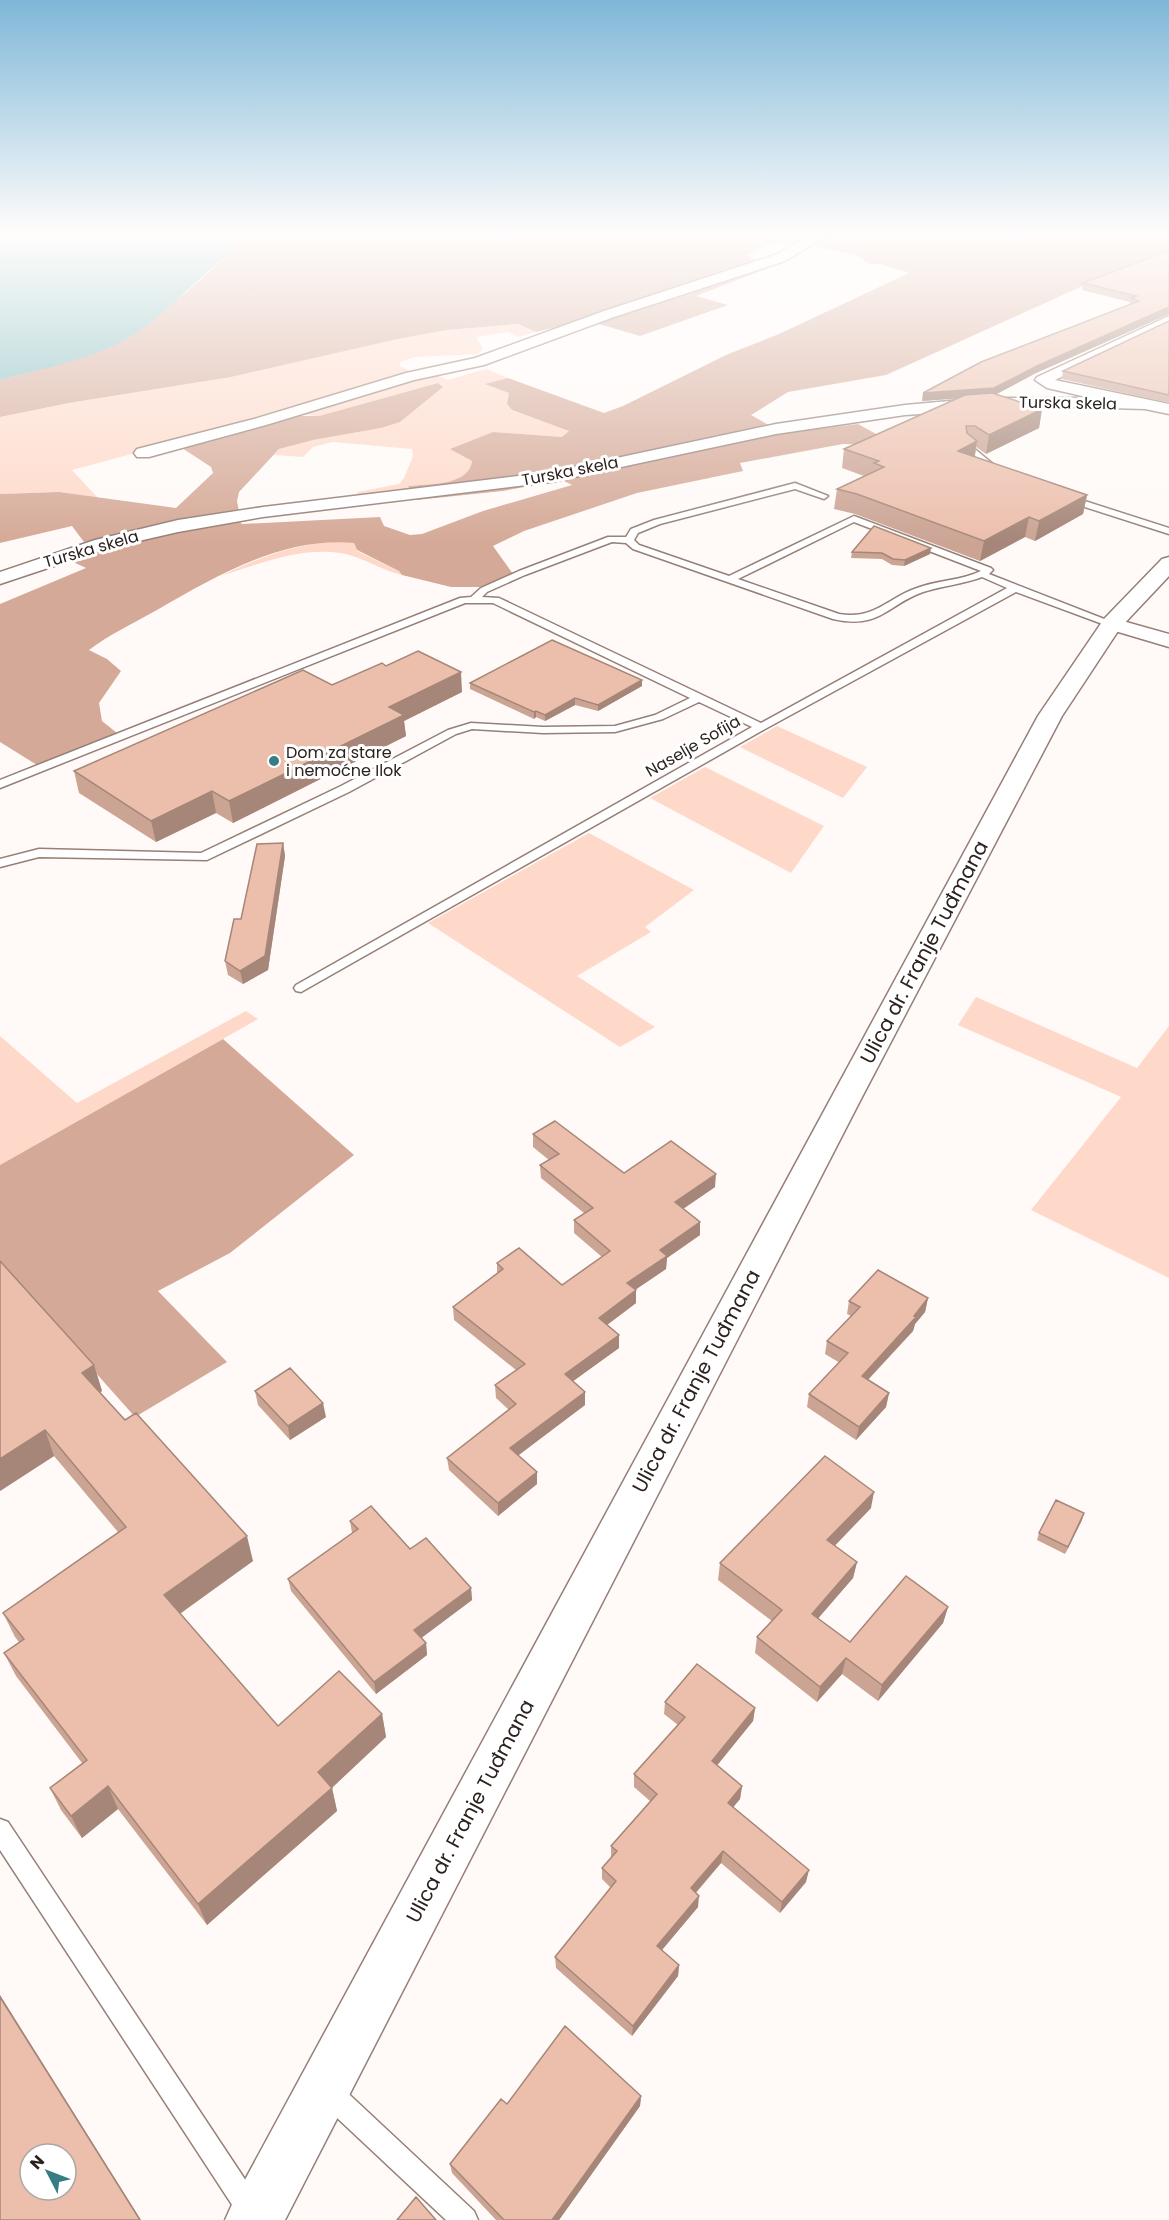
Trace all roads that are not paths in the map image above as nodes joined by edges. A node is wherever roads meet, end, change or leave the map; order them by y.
1 (548, 337) edge
2 (1134, 337) edge
3 (1146, 404) junction
4 (1168, 408) edge
5 (968, 448) edge
6 (143, 453) dead end
7 (1003, 476) edge
8 (1052, 493) edge
9 (824, 496) dead end
10 (1169, 531) edge
11 (629, 540) junction
12 (1169, 563) edge
13 (982, 574) junction
14 (0, 578) edge
15 (730, 579) junction
16 (1020, 590) junction
17 (475, 598) junction
18 (1112, 624) junction
19 (1169, 640) edge
20 (699, 698) junction
21 (761, 727) junction
22 (0, 784) edge
23 (0, 863) edge
24 (301, 988) dead end
25 (0, 1830) edge
26 (324, 2088) junction
27 (255, 2219) edge
28 (465, 2220) edge

1 - 6 street
2 - 3 street
3 - 4 street
3 - 14 street, Turska skela
5 - 7 lane
8 - 10 lane
9 - 11 lane
11 - 15 lane
11 - 17 lane
12 - 18 main road, Ulica dr. Franje Tuđmana
13 - 15 lane
13 - 15 lane
13 - 16 lane
16 - 18 lane
16 - 21 lane, Naselje Sofija
17 - 20 lane
17 - 22 lane
18 - 19 street
18 - 26 main road, Ulica dr. Franje Tuđmana
20 - 21 lane
20 - 23 lane
21 - 24 lane, Naselje Sofija
25 - 27 lane
26 - 27 main road, Ulica dr. Franje Tuđmana
26 - 28 lane

